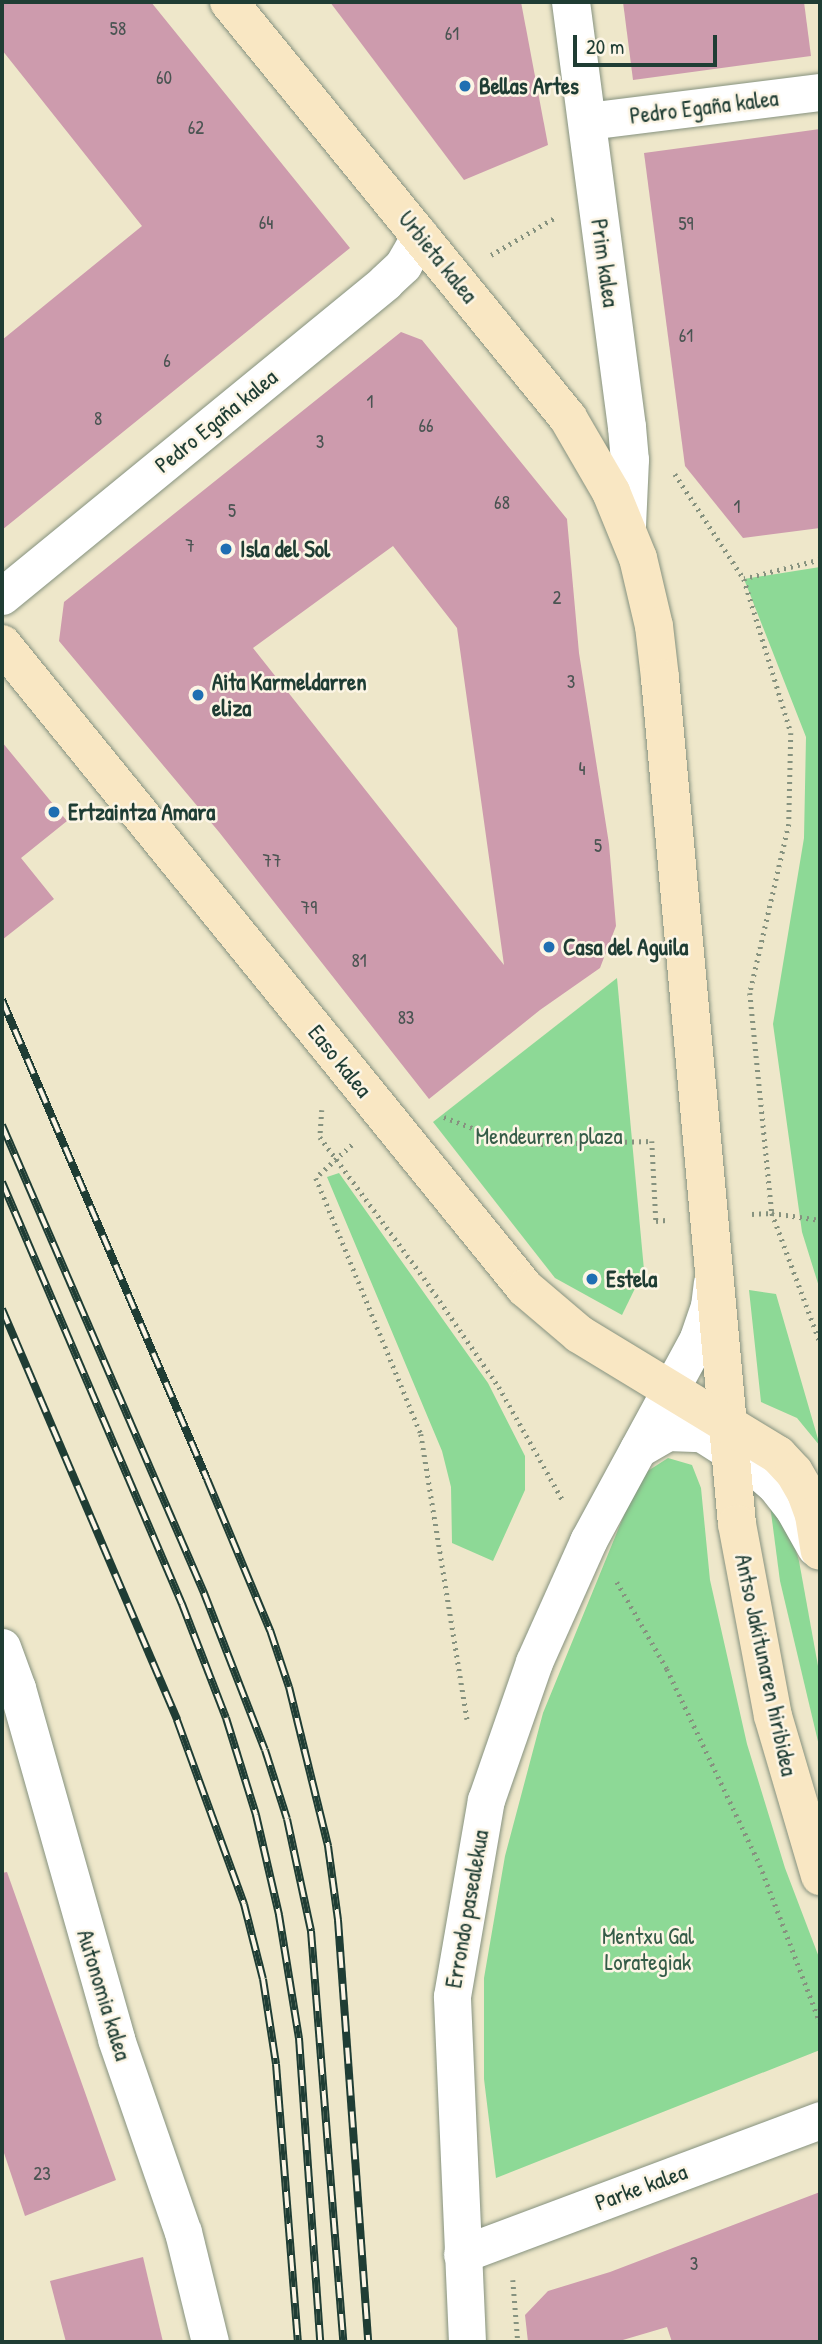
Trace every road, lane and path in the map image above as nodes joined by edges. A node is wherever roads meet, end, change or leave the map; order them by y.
1 (229, 2) edge
2 (571, 2) edge
3 (820, 92) edge
4 (587, 121) junction
5 (420, 236) junction
6 (627, 526) junction
7 (820, 560) edge
8 (2, 596) edge
9 (2, 644) edge
10 (322, 1101) dead end
11 (387, 1119) junction
12 (335, 1158) junction
13 (772, 1213) junction
14 (708, 1217) junction
15 (820, 1220) edge
16 (713, 1276) junction
17 (820, 1342) edge
18 (671, 1388) junction
19 (729, 1436) junction
20 (638, 1449) junction
21 (588, 1541) junction
22 (820, 1550) edge
23 (820, 1560) edge
24 (2, 1647) edge
25 (468, 1721) dead end
26 (820, 1876) edge
27 (820, 2022) edge
28 (820, 2120) edge
29 (510, 2236) junction
30 (462, 2254) junction
31 (209, 2342) edge
32 (467, 2342) edge
33 (518, 2342) edge

1 - 5 main road, Urbieta kalea
2 - 4 street, Prim kalea
3 - 4 street, Pedro Egaña kalea
4 - 6 street, Prim kalea
5 - 6 main road, Urbieta kalea
5 - 8 street, Pedro Egaña kalea
6 - 14 main road
7 - 13 path
9 - 11 main road, Easo kalea
10 - 12 path
11 - 12 path
11 - 14 path
11 - 18 main road, Easo kalea
12 - 21 path
12 - 25 path
13 - 14 path
13 - 15 path
13 - 17 path
14 - 16 main road
16 - 18 street
16 - 19 main road, Antso Jakitunaren hiribidea
18 - 19 main road, Easo kalea
18 - 20 street
19 - 20 street
19 - 22 main road
19 - 23 street
19 - 26 main road, Antso Jakitunaren hiribidea
20 - 21 street, Errondo pasealekua
21 - 27 path
21 - 30 street, Errondo pasealekua
24 - 31 street, Autonomia kalea
28 - 29 street, Parke kalea
29 - 30 street, Parke kalea
29 - 33 path
30 - 32 street, Errondo pasealekua

